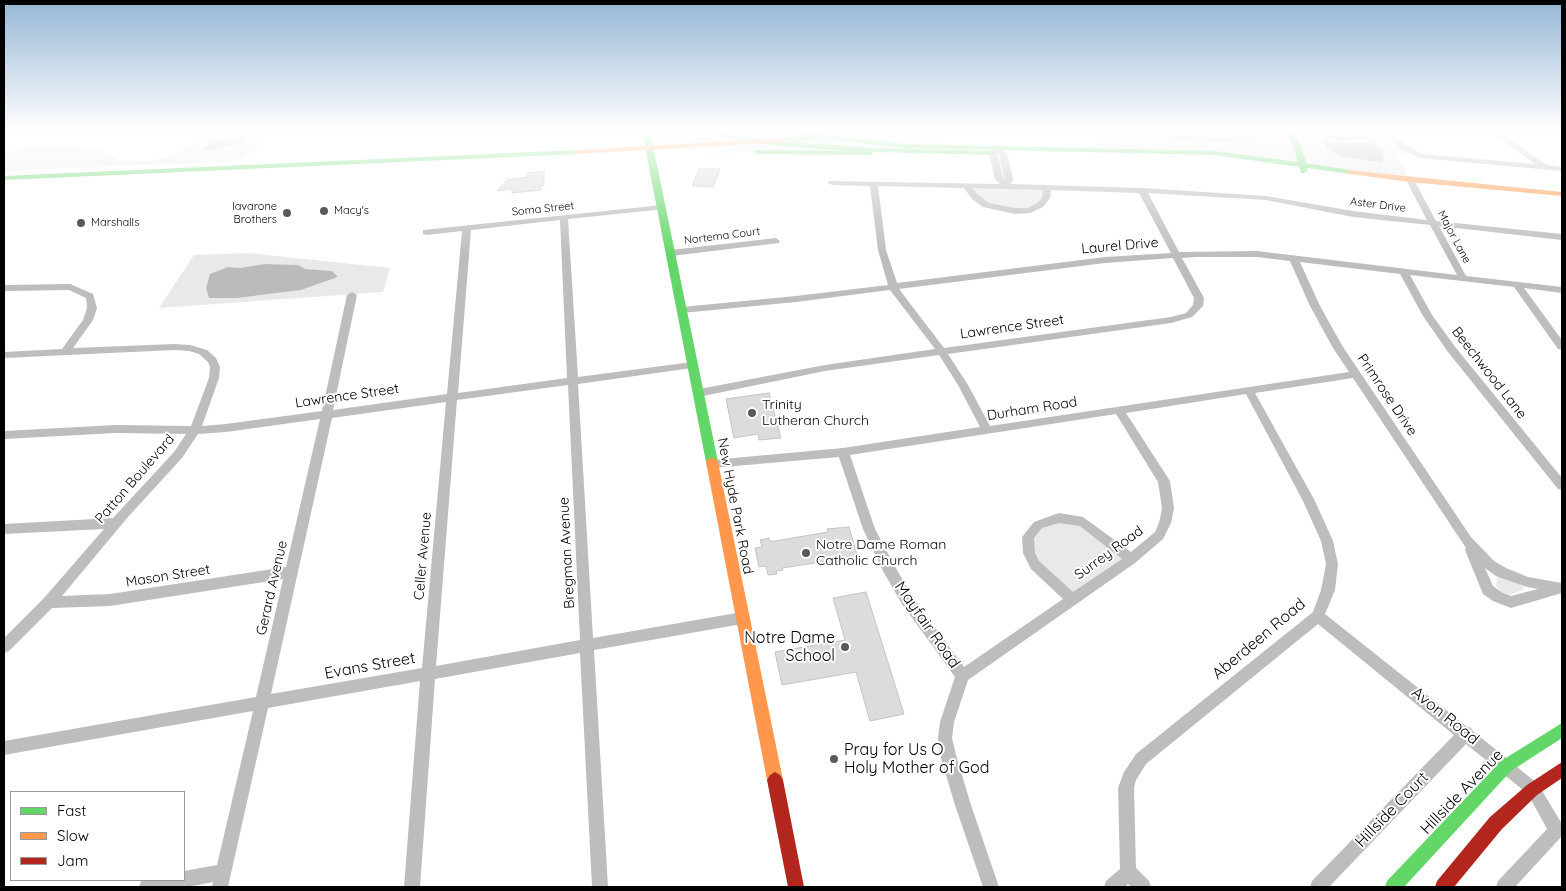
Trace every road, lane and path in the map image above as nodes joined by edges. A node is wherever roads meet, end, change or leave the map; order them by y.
1 (171, 173) edge
2 (211, 173) edge
3 (654, 173) edge
4 (999, 173) edge
5 (1336, 173) edge
6 (4, 178) edge
7 (832, 183) dead end
8 (1412, 183) junction
9 (874, 184) junction
10 (4, 186) edge
11 (968, 186) junction
12 (1007, 186) junction
13 (1047, 187) junction
14 (1142, 190) junction
15 (1562, 194) edge
16 (1562, 200) edge
17 (662, 207) junction
18 (564, 218) junction
19 (1433, 223) junction
20 (467, 228) junction
21 (426, 232) dead end
22 (1562, 237) edge
23 (776, 241) dead end
24 (671, 253) junction
25 (1176, 255) junction
26 (1294, 259) junction
27 (1403, 271) junction
28 (1463, 278) junction
29 (1516, 284) junction
30 (893, 287) junction
31 (4, 288) edge
32 (1562, 290) edge
33 (352, 295) dead end
34 (682, 310) junction
35 (1562, 347) edge
36 (66, 352) junction
37 (942, 352) junction
38 (4, 354) edge
39 (692, 365) junction
40 (1356, 374) junction
41 (573, 381) junction
42 (1249, 392) junction
43 (698, 393) junction
44 (452, 397) junction
45 (1119, 410) junction
46 (327, 414) junction
47 (195, 430) junction
48 (987, 430) junction
49 (4, 434) edge
50 (843, 452) junction
51 (712, 464) junction
52 (1562, 486) edge
53 (117, 523) junction
54 (4, 529) edge
55 (1467, 541) junction
56 (1132, 559) junction
57 (291, 572) junction
58 (1561, 587) edge
59 (1072, 599) junction
60 (49, 602) junction
61 (1318, 616) junction
62 (742, 618) junction
63 (4, 646) edge
64 (587, 646) junction
65 (428, 674) junction
66 (962, 676) junction
67 (262, 703) junction
68 (1562, 730) edge
69 (1466, 733) junction
70 (4, 748) edge
71 (1506, 766) junction
72 (1562, 769) edge
73 (1533, 789) junction
74 (1128, 872) junction
75 (221, 880) edge
76 (1450, 885) edge
77 (147, 887) edge
78 (412, 887) edge
79 (600, 887) edge
80 (796, 887) edge
81 (991, 887) edge
82 (1112, 887) edge
83 (1143, 887) edge
84 (1318, 887) edge
85 (1393, 887) edge
86 (1504, 887) edge

1 - 6 main road
2 - 10 main road
3 - 17 main road, New Hyde Park Road
4 - 12 street
5 - 8 main road
7 - 9 street, Aster Drive
8 - 15 main road
8 - 16 main road
8 - 19 street, Major Lane
9 - 11 street, Aster Drive
9 - 30 street
11 - 12 street, Aster Drive
11 - 13 street
12 - 13 street, Aster Drive
13 - 14 street, Aster Drive
14 - 19 street, Aster Drive
14 - 25 street, Lawrence Street
17 - 18 street, Soma Street
17 - 24 main road, New Hyde Park Road
18 - 20 street, Soma Street
18 - 41 street, Bregman Avenue
19 - 22 street, Aster Drive
19 - 28 street, Major Lane
20 - 21 street, Soma Street
20 - 44 street, Celler Avenue
23 - 24 street, Nortema Court
24 - 34 main road, New Hyde Park Road
25 - 26 street, Laurel Drive
25 - 30 street, Laurel Drive
25 - 37 street, Lawrence Street
26 - 27 street, Laurel Drive
26 - 40 street, Primrose Drive
27 - 28 street, Laurel Drive
27 - 52 street, Beechwood Lane
28 - 29 street, Laurel Drive
29 - 32 street, Laurel Drive
29 - 35 street
30 - 34 street, Laurel Drive
30 - 37 street
31 - 36 street
33 - 46 street, Gerard Avenue
34 - 39 main road, New Hyde Park Road
36 - 38 street, Patton Boulevard
36 - 47 street, Patton Boulevard
37 - 43 street, Lawrence Street
37 - 48 street
39 - 41 street, Lawrence Street
39 - 43 main road, New Hyde Park Road
40 - 42 street, Durham Road
40 - 55 street, Primrose Drive
41 - 44 street, Lawrence Street
41 - 64 street, Bregman Avenue
42 - 45 street, Durham Road
42 - 61 street, Aberdeen Road
43 - 51 main road, New Hyde Park Road
44 - 46 street, Lawrence Street
44 - 65 street, Celler Avenue
45 - 48 street, Durham Road
45 - 56 street, Surrey Road
46 - 47 street, Lawrence Street
46 - 57 street, Gerard Avenue
47 - 49 street, Lawrence Street
47 - 53 street, Patton Boulevard
48 - 50 street, Durham Road
50 - 51 street, Durham Road
50 - 66 street, Mayfair Road
51 - 62 main road, New Hyde Park Road
53 - 54 street
53 - 60 street, Patton Boulevard
55 - 58 street, Primrose Drive
55 - 58 street, Primrose Drive
56 - 59 street, Surrey Road
56 - 59 street
57 - 60 street, Mason Street
57 - 67 street, Gerard Avenue
59 - 66 street, Surrey Road
60 - 63 street, Patton Boulevard
61 - 69 street, Avon Road
61 - 74 street, Aberdeen Road
62 - 64 street, Evans Street
62 - 80 main road, New Hyde Park Road
64 - 65 street, Evans Street
64 - 79 street, Bregman Avenue
65 - 67 street, Evans Street
65 - 78 street, Celler Avenue
66 - 81 street, Mayfair Road
67 - 70 street, Evans Street
67 - 75 street, Gerard Avenue
68 - 71 main road, Hillside Avenue
69 - 71 street, Avon Road
69 - 84 street, Hillside Court
71 - 73 street, Avon Road
71 - 85 main road, Hillside Avenue
72 - 73 main road
73 - 76 main road
73 - 86 street, Avon Road
74 - 82 street
74 - 83 street
75 - 77 street

